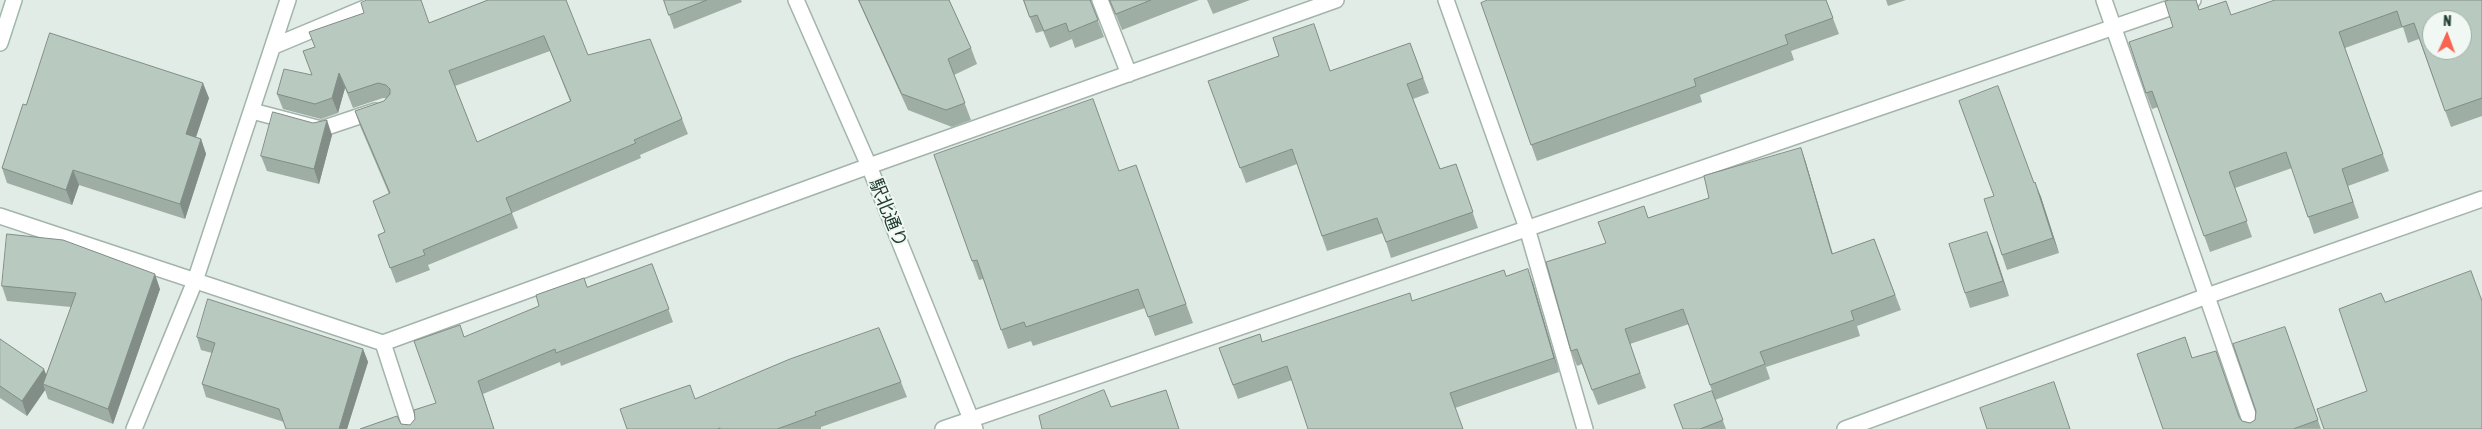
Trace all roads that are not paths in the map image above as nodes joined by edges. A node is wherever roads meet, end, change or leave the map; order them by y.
1 (14, 0) edge
2 (288, 0) edge
3 (384, 0) edge
4 (796, 0) edge
5 (1100, 0) edge
6 (1336, 0) edge
7 (1446, 0) edge
8 (2104, 0) edge
9 (2193, 0) edge
10 (2114, 27) junction
11 (0, 43) edge
12 (274, 46) junction
13 (1129, 74) junction
14 (386, 107) edge
15 (252, 111) junction
16 (870, 166) junction
17 (2482, 200) edge
18 (0, 216) edge
19 (1527, 228) junction
20 (195, 281) junction
21 (2207, 296) junction
22 (383, 343) junction
23 (973, 424) edge
24 (134, 429) edge
25 (411, 429) edge
26 (943, 429) edge
27 (1585, 429) edge
28 (1844, 429) edge
29 (2253, 429) edge

1 - 11 street
2 - 12 street
3 - 12 street
4 - 16 street, 駅北通り
5 - 13 street
6 - 13 street
7 - 19 street
8 - 10 street
9 - 10 street
10 - 19 street
10 - 21 street
12 - 15 street
13 - 16 street
14 - 15 street
15 - 20 street
16 - 22 street
16 - 23 street, 駅北通り
17 - 21 street
18 - 20 street
19 - 23 street
19 - 27 street
20 - 22 street
20 - 24 street
21 - 28 street
21 - 29 street
22 - 25 street
23 - 26 street

